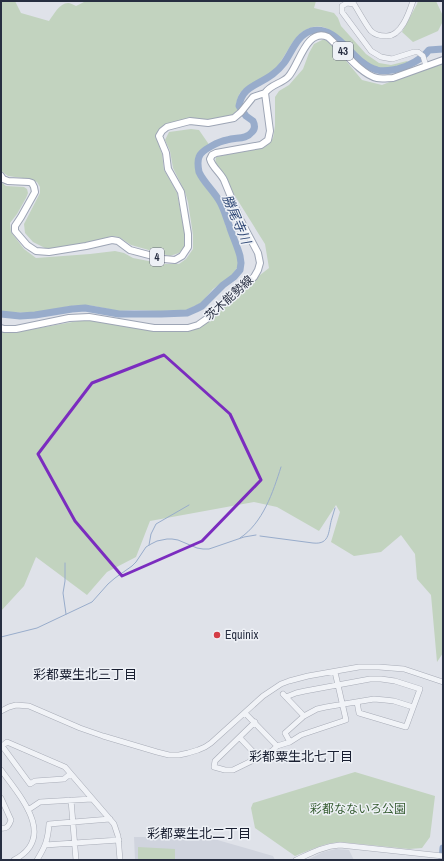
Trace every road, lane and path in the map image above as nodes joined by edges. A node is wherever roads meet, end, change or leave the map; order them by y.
1 (413, 1) edge
2 (443, 60) edge
3 (425, 63) junction
4 (265, 93) junction
5 (1, 176) edge
6 (1, 328) edge
7 (335, 672) junction
8 (443, 682) edge
9 (339, 684) junction
10 (357, 702) junction
11 (343, 704) junction
12 (413, 707) junction
13 (1, 711) edge
14 (245, 713) junction
15 (304, 716) junction
16 (255, 722) junction
17 (240, 738) junction
18 (290, 742) junction
19 (277, 746) junction
20 (258, 757) junction
21 (2, 773) edge
22 (70, 774) junction
23 (1, 798) edge
24 (92, 799) junction
25 (71, 800) junction
26 (28, 810) junction
27 (110, 819) junction
28 (73, 822) junction
29 (1, 828) edge
30 (119, 840) junction
31 (74, 843) junction
32 (45, 845) junction
33 (443, 856) edge
34 (15, 860) edge
35 (37, 860) edge
36 (76, 860) edge
37 (120, 860) edge
38 (296, 860) edge

1 - 3 street
2 - 3 main road, 43
3 - 4 main road, 43
4 - 5 main road, 4
4 - 6 main road, 茨木能勢線
7 - 8 street
7 - 9 street
7 - 14 street
9 - 11 street
9 - 12 street
9 - 15 street
10 - 11 street
10 - 12 street
10 - 12 street
11 - 15 street
11 - 18 street
13 - 14 street
14 - 16 street
15 - 18 street
16 - 17 street
16 - 19 street
17 - 20 street
17 - 20 street
18 - 19 street
19 - 20 street
21 - 26 street
22 - 22 street
22 - 24 street
23 - 29 street
24 - 25 street
24 - 27 street
25 - 26 street
25 - 28 street
26 - 34 street
27 - 28 street
27 - 30 street
28 - 31 street
28 - 32 street
30 - 31 street
30 - 37 street
31 - 32 street
31 - 36 street
32 - 35 street
33 - 38 street

